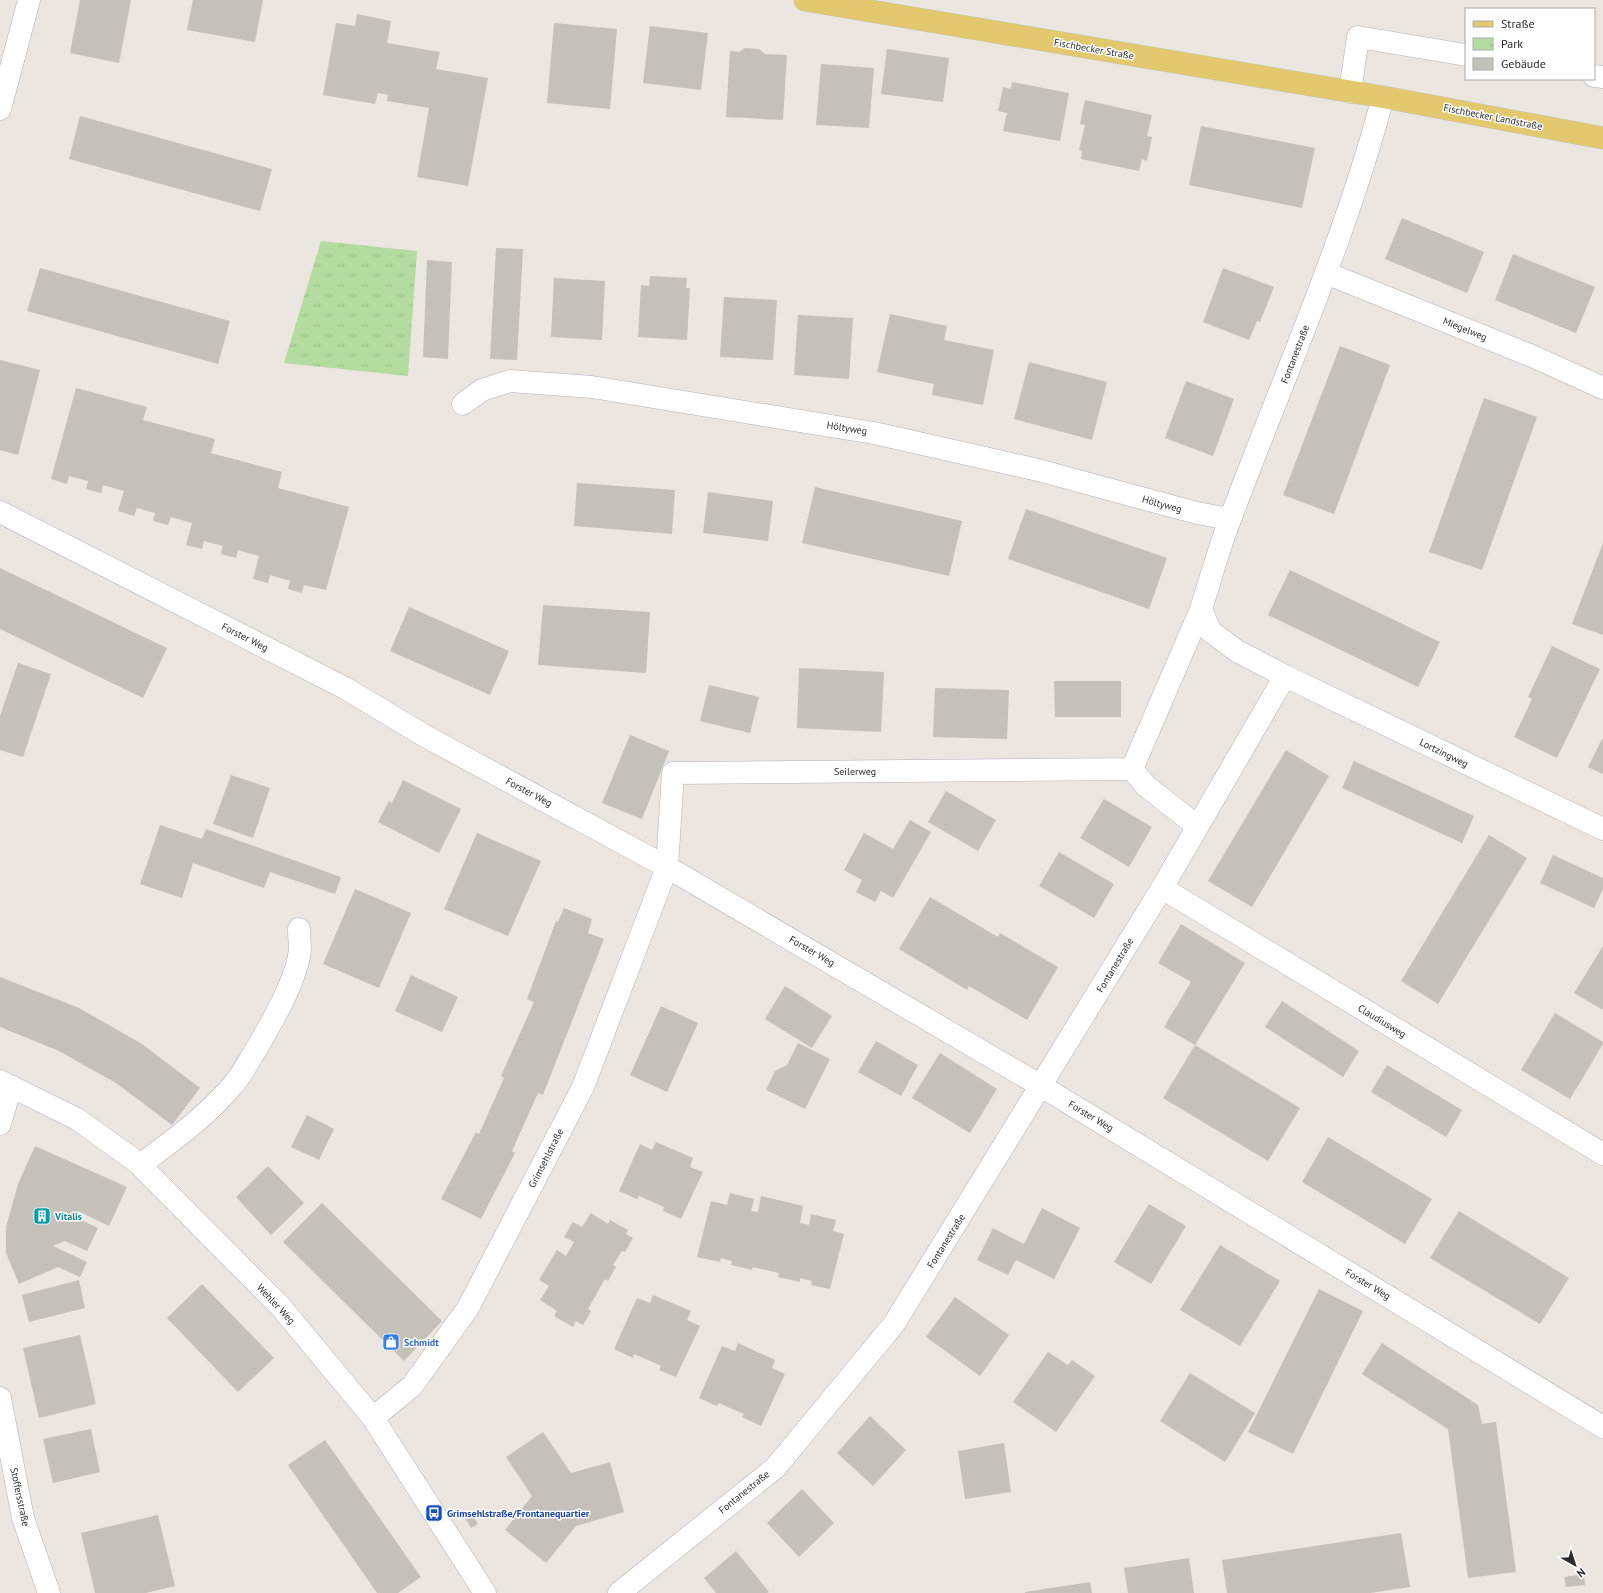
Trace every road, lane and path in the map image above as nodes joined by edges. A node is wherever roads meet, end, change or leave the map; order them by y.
1 (29, 0) edge
2 (805, 0) edge
3 (1465, 55) edge
4 (1350, 92) junction
5 (1383, 97) junction
6 (0, 109) edge
7 (1603, 138) edge
8 (1326, 273) junction
9 (1603, 388) edge
10 (464, 404) dead end
11 (0, 512) edge
12 (1230, 519) junction
13 (1201, 609) junction
14 (1285, 676) junction
15 (1132, 769) junction
16 (1197, 826) junction
17 (1603, 829) edge
18 (667, 867) junction
19 (1162, 888) junction
20 (299, 929) dead end
21 (6, 1084) edge
22 (1041, 1086) junction
23 (0, 1124) edge
24 (1603, 1154) edge
25 (140, 1165) junction
26 (0, 1398) edge
27 (373, 1418) junction
28 (1603, 1427) edge
29 (49, 1593) edge
30 (484, 1593) edge
31 (619, 1593) edge

1 - 6 street
2 - 4 main road, Fischbecker Straße
3 - 4 street
4 - 5 main road, Fischbecker Straße
5 - 7 main road, Fischbecker Landstraße
5 - 8 street, Fontanestraße
8 - 9 street, Miegelweg
8 - 12 street, Fontanestraße
10 - 12 street, Höltyweg
11 - 18 street, Forster Weg
12 - 13 street, Fontanestraße
13 - 14 street
13 - 15 street, Fontanestraße
14 - 16 street, Fontanestraße
14 - 17 street, Lortzingweg
15 - 16 street
15 - 18 street, Seilerweg
16 - 19 street, Fontanestraße
18 - 22 street, Forster Weg
18 - 27 street, Grimsehlstraße
19 - 22 street, Fontanestraße
19 - 24 street, Claudiusweg
20 - 25 street
21 - 23 street
21 - 25 street, Wehler Weg
22 - 28 street, Forster Weg
22 - 31 street, Fontanestraße
25 - 27 street, Wehler Weg
26 - 29 street, Stoffersstraße
27 - 30 street, Wehler Weg

